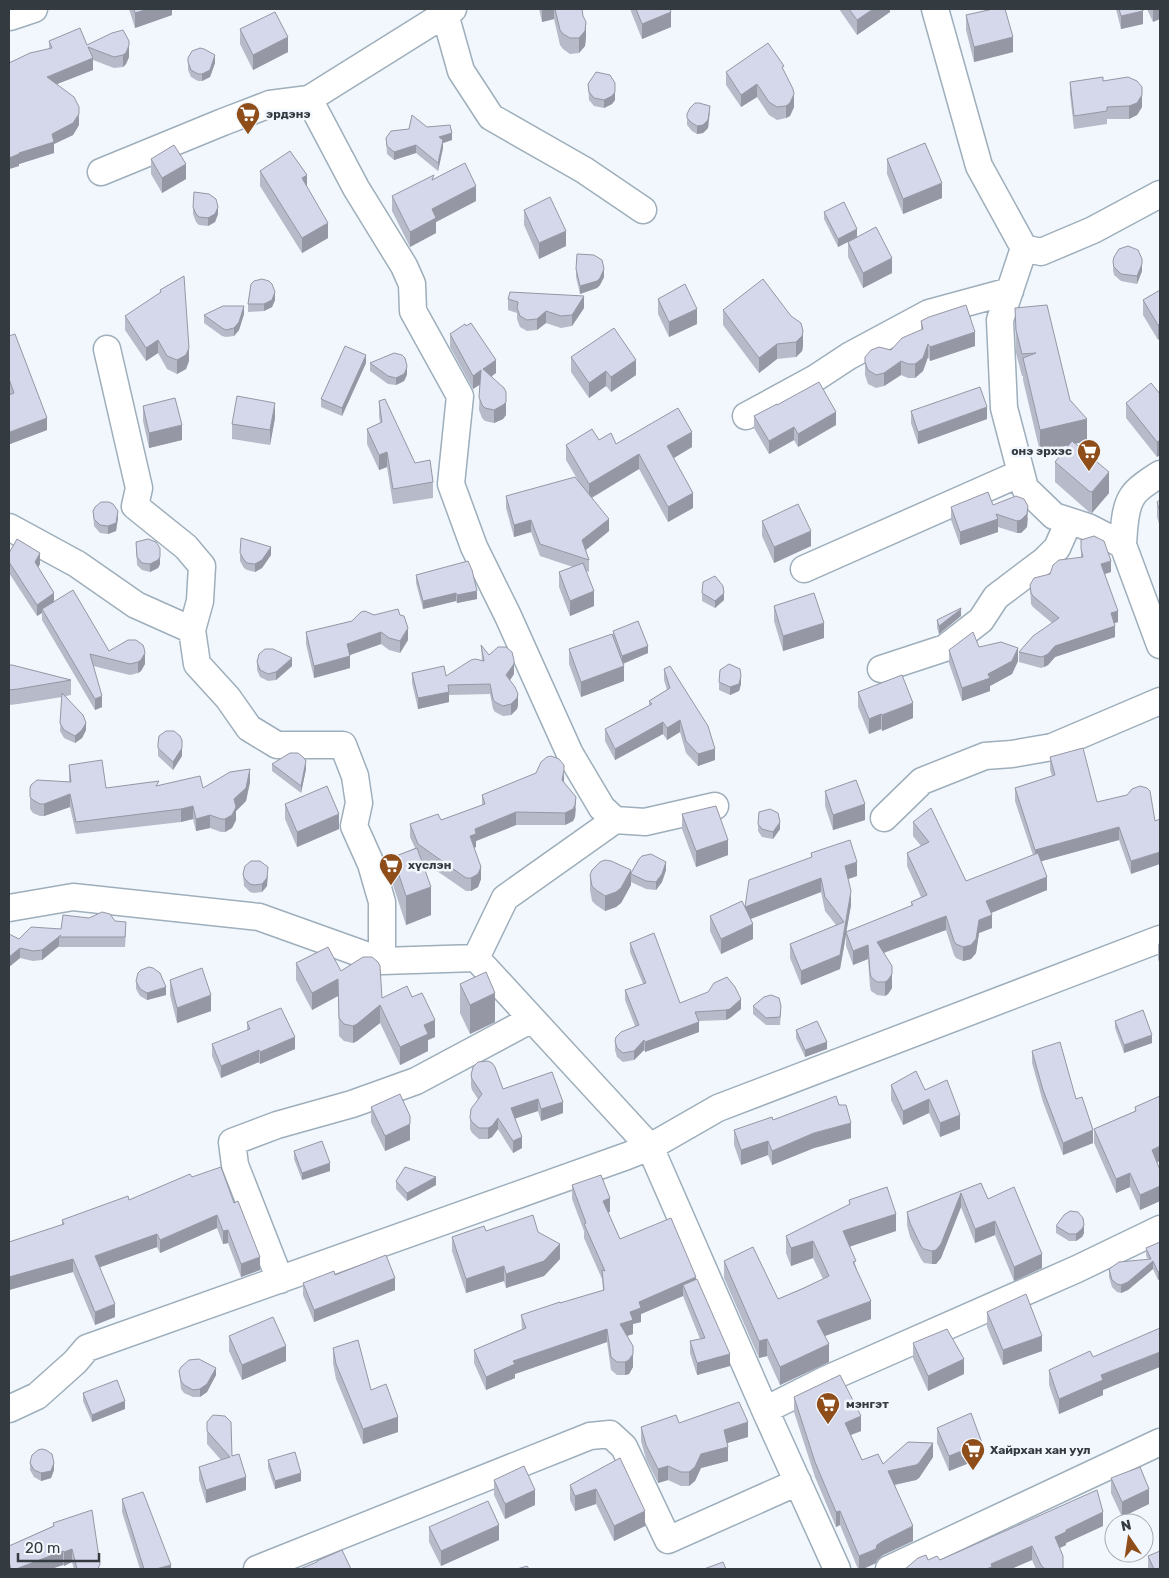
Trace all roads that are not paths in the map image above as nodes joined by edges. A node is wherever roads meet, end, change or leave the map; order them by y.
1 (34, 9) edge
2 (934, 9) edge
3 (449, 11) edge
4 (10, 17) edge
5 (309, 99) junction
6 (101, 172) dead end
7 (1160, 194) edge
8 (643, 210) dead end
9 (1024, 248) junction
10 (1010, 291) junction
11 (108, 349) dead end
12 (746, 416) dead end
13 (1021, 473) junction
14 (1160, 474) edge
15 (1069, 521) junction
16 (9, 527) edge
17 (1123, 545) junction
18 (804, 569) dead end
19 (192, 630) junction
20 (1160, 645) edge
21 (881, 669) dead end
22 (1160, 701) edge
23 (715, 806) edge
24 (884, 818) dead end
25 (615, 820) junction
26 (9, 908) edge
27 (1160, 939) edge
28 (476, 958) junction
29 (382, 960) junction
30 (532, 1019) junction
31 (650, 1147) junction
32 (1160, 1229) edge
33 (280, 1280) junction
34 (9, 1409) edge
35 (765, 1410) junction
36 (1160, 1442) edge
37 (798, 1482) junction
38 (258, 1569) edge
39 (837, 1569) edge
40 (890, 1569) edge

1 - 4 street
2 - 9 street
3 - 5 street
3 - 8 street
5 - 6 street
5 - 25 street
7 - 9 street
9 - 10 street
10 - 12 street
10 - 13 street
11 - 19 street
13 - 15 street
13 - 18 street
14 - 17 street
15 - 17 street
15 - 21 street
16 - 19 street
17 - 20 street
19 - 29 street
22 - 24 street
23 - 25 street
25 - 28 street
26 - 29 street
27 - 31 street
28 - 29 street
28 - 30 street
30 - 31 street
30 - 33 street
31 - 33 street
31 - 35 street
32 - 35 street
33 - 34 street
35 - 37 street
36 - 40 street
37 - 38 street
37 - 39 street

